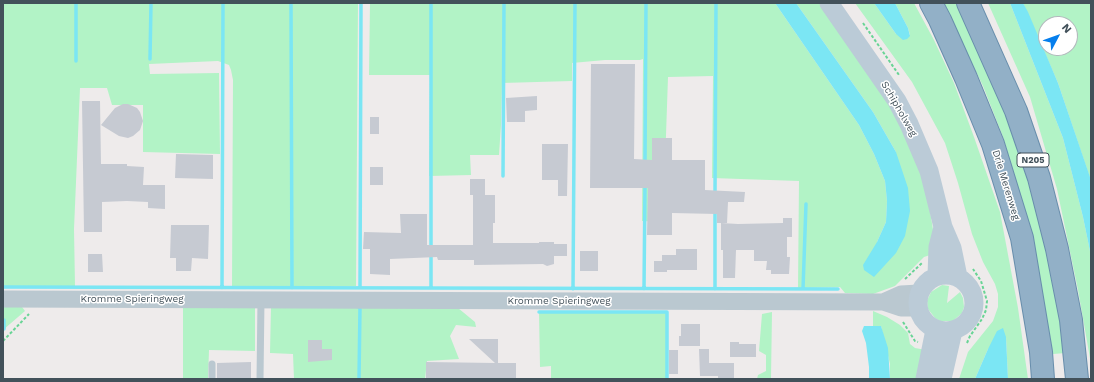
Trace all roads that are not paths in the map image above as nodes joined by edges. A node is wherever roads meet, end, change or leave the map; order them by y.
1 (829, 3) edge
2 (930, 3) edge
3 (970, 5) edge
4 (943, 227) junction
5 (937, 276) junction
6 (958, 277) junction
7 (3, 298) edge
8 (261, 300) junction
9 (918, 301) junction
10 (940, 336) junction
11 (212, 364) dead end
12 (212, 379) edge
13 (260, 379) edge
14 (925, 379) edge
15 (942, 379) edge
16 (1043, 379) edge
17 (1076, 379) edge

1 - 4 main road, Schipholweg
2 - 16 highway, Drie Merenweg
3 - 17 highway, N205
4 - 5 main road, Schipholweg
4 - 6 main road, Schipholweg
5 - 6 main road
5 - 9 main road
6 - 10 main road
7 - 8 street, Kromme Spieringweg
8 - 9 street, Kromme Spieringweg
8 - 13 lane
9 - 10 main road
10 - 14 main road
10 - 15 main road
11 - 12 lane

